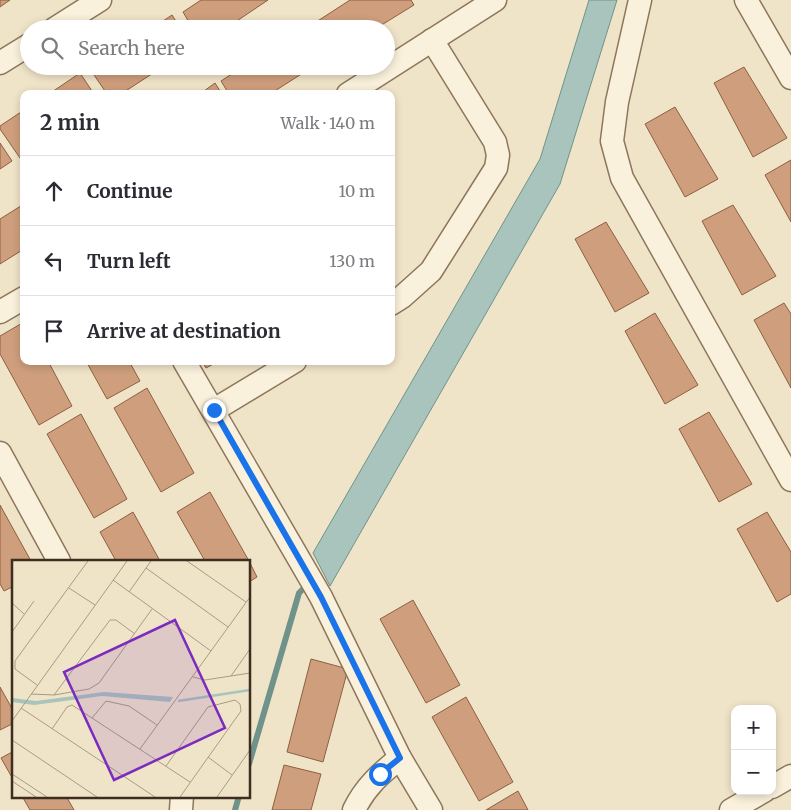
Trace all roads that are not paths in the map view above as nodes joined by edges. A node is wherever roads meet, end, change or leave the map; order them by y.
1 (100, 0) edge
2 (494, 0) edge
3 (640, 0) edge
4 (746, 0) edge
5 (68, 20) edge
6 (432, 40) junction
7 (20, 51) edge
8 (0, 63) edge
9 (395, 64) edge
10 (378, 75) edge
11 (791, 78) edge
12 (354, 90) edge
13 (20, 300) edge
14 (395, 301) edge
15 (0, 312) edge
16 (186, 365) edge
17 (288, 365) edge
18 (214, 410) junction
19 (0, 453) edge
20 (791, 480) edge
21 (58, 560) edge
22 (400, 758) junction
23 (791, 776) edge
24 (776, 785) edge
25 (757, 795) edge
26 (354, 810) edge
27 (431, 810) edge
28 (732, 810) edge

1 - 5 street
2 - 6 street
3 - 20 street
4 - 11 street
6 - 9 street
6 - 14 street
7 - 8 street
10 - 12 street
13 - 15 street
16 - 18 street
17 - 18 street
18 - 22 street
19 - 21 street
22 - 26 street
22 - 27 street
23 - 24 street
25 - 28 street

